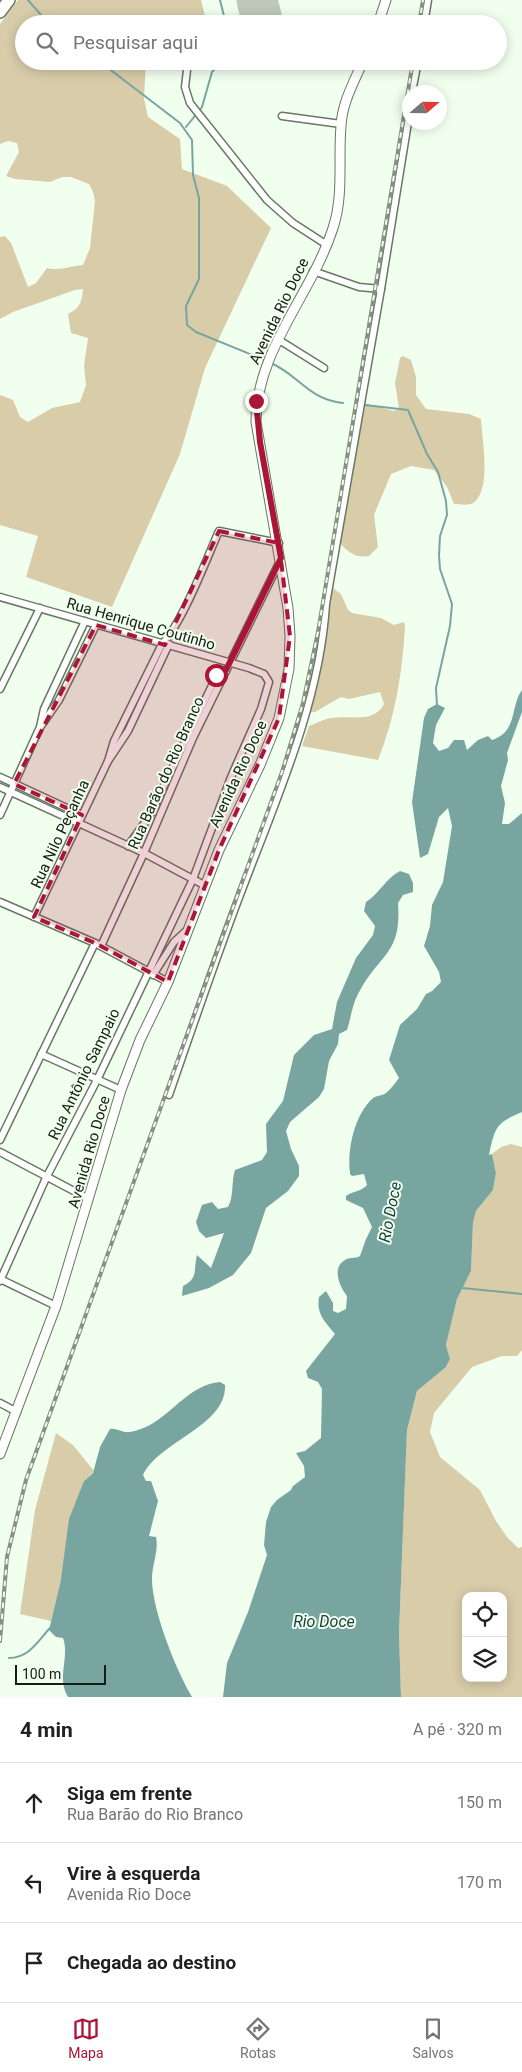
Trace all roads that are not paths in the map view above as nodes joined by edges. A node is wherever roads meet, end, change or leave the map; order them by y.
1 (9, 0) edge
2 (386, 0) edge
3 (428, 0) edge
4 (0, 12) edge
5 (381, 15) edge
6 (426, 15) edge
7 (187, 70) edge
8 (359, 70) edge
9 (416, 70) edge
10 (413, 85) edge
11 (282, 116) dead end
12 (341, 124) junction
13 (407, 130) edge
14 (326, 245) junction
15 (313, 271) junction
16 (381, 289) junction
17 (279, 340) junction
18 (324, 368) dead end
19 (279, 543) junction
20 (281, 558) junction
21 (0, 597) edge
22 (40, 608) junction
23 (85, 621) junction
24 (96, 625) junction
25 (168, 638) junction
26 (162, 644) junction
27 (170, 647) junction
28 (228, 663) junction
29 (226, 670) junction
30 (0, 689) edge
31 (40, 727) junction
32 (108, 761) junction
33 (0, 778) edge
34 (14, 784) junction
35 (0, 787) edge
36 (11, 792) junction
37 (0, 815) edge
38 (82, 815) junction
39 (78, 824) junction
40 (128, 846) junction
41 (144, 853) junction
42 (193, 879) junction
43 (204, 885) junction
44 (0, 902) edge
45 (34, 917) junction
46 (186, 931) junction
47 (98, 944) junction
48 (151, 973) junction
49 (168, 982) junction
50 (41, 1054) junction
51 (97, 1080) junction
52 (121, 1090) junction
53 (169, 1095) dead end
54 (0, 1140) edge
55 (0, 1152) edge
56 (46, 1178) junction
57 (89, 1199) junction
58 (0, 1280) edge
59 (56, 1306) junction
60 (0, 1403) edge
61 (17, 1412) junction
62 (0, 1454) edge

1 - 4 highway
2 - 5 street
3 - 6 street
7 - 14 street
8 - 12 street, Avenida Rio Doce
9 - 10 street
11 - 12 street
12 - 14 street, Avenida Rio Doce
13 - 16 street
14 - 15 street, Avenida Rio Doce
15 - 16 street
15 - 17 street, Avenida Rio Doce
16 - 53 street
17 - 18 street
17 - 19 street, Avenida Rio Doce
19 - 20 street, Avenida Rio Doce
19 - 25 street, Rua Nilo Peçanha
20 - 28 street, Rua Barão do Rio Branco
20 - 43 street, Avenida Rio Doce
21 - 22 street, Rua Henrique Coutinho
22 - 23 street, Rua Henrique Coutinho
22 - 30 street
23 - 24 street, Rua Henrique Coutinho
23 - 31 street
24 - 26 street, Rua Henrique Coutinho
24 - 31 street
25 - 26 street, Rua Nilo Peçanha
25 - 27 street
26 - 27 street, Rua Henrique Coutinho
26 - 32 street, Rua Nilo Peçanha
27 - 28 street, Rua Henrique Coutinho
27 - 32 street, Rua Nilo Peçanha
28 - 29 street, Rua Barão do Rio Branco
28 - 42 street, Rua Henrique Coutinho
29 - 40 street
29 - 41 street, Rua Barão do Rio Branco
31 - 34 street
32 - 38 street, Rua Nilo Peçanha
33 - 34 street
34 - 36 street
34 - 38 street
35 - 36 street
36 - 37 street
36 - 39 street
38 - 39 street, Rua Nilo Peçanha
39 - 40 street
39 - 45 street, Rua Nilo Peçanha
40 - 41 street
41 - 42 street
41 - 47 street, Rua Barão do Rio Branco
42 - 43 street
42 - 48 street, Rua Antônio Sampaio
43 - 46 street, Avenida Rio Doce
44 - 45 street
45 - 47 street
46 - 48 street
46 - 49 street, Avenida Rio Doce
47 - 48 street
47 - 50 street, Rua Barão do Rio Branco
48 - 49 street
48 - 51 street, Rua Antônio Sampaio
49 - 52 street, Avenida Rio Doce
50 - 51 street
50 - 54 street
51 - 52 street
51 - 56 street, Rua Antônio Sampaio
52 - 57 street, Avenida Rio Doce
55 - 56 street
56 - 57 street
56 - 58 street, Rua Antônio Sampaio
57 - 59 street, Avenida Rio Doce
58 - 59 street
59 - 61 street, Avenida Rio Doce
60 - 61 street
61 - 62 street, Avenida Rio Doce

